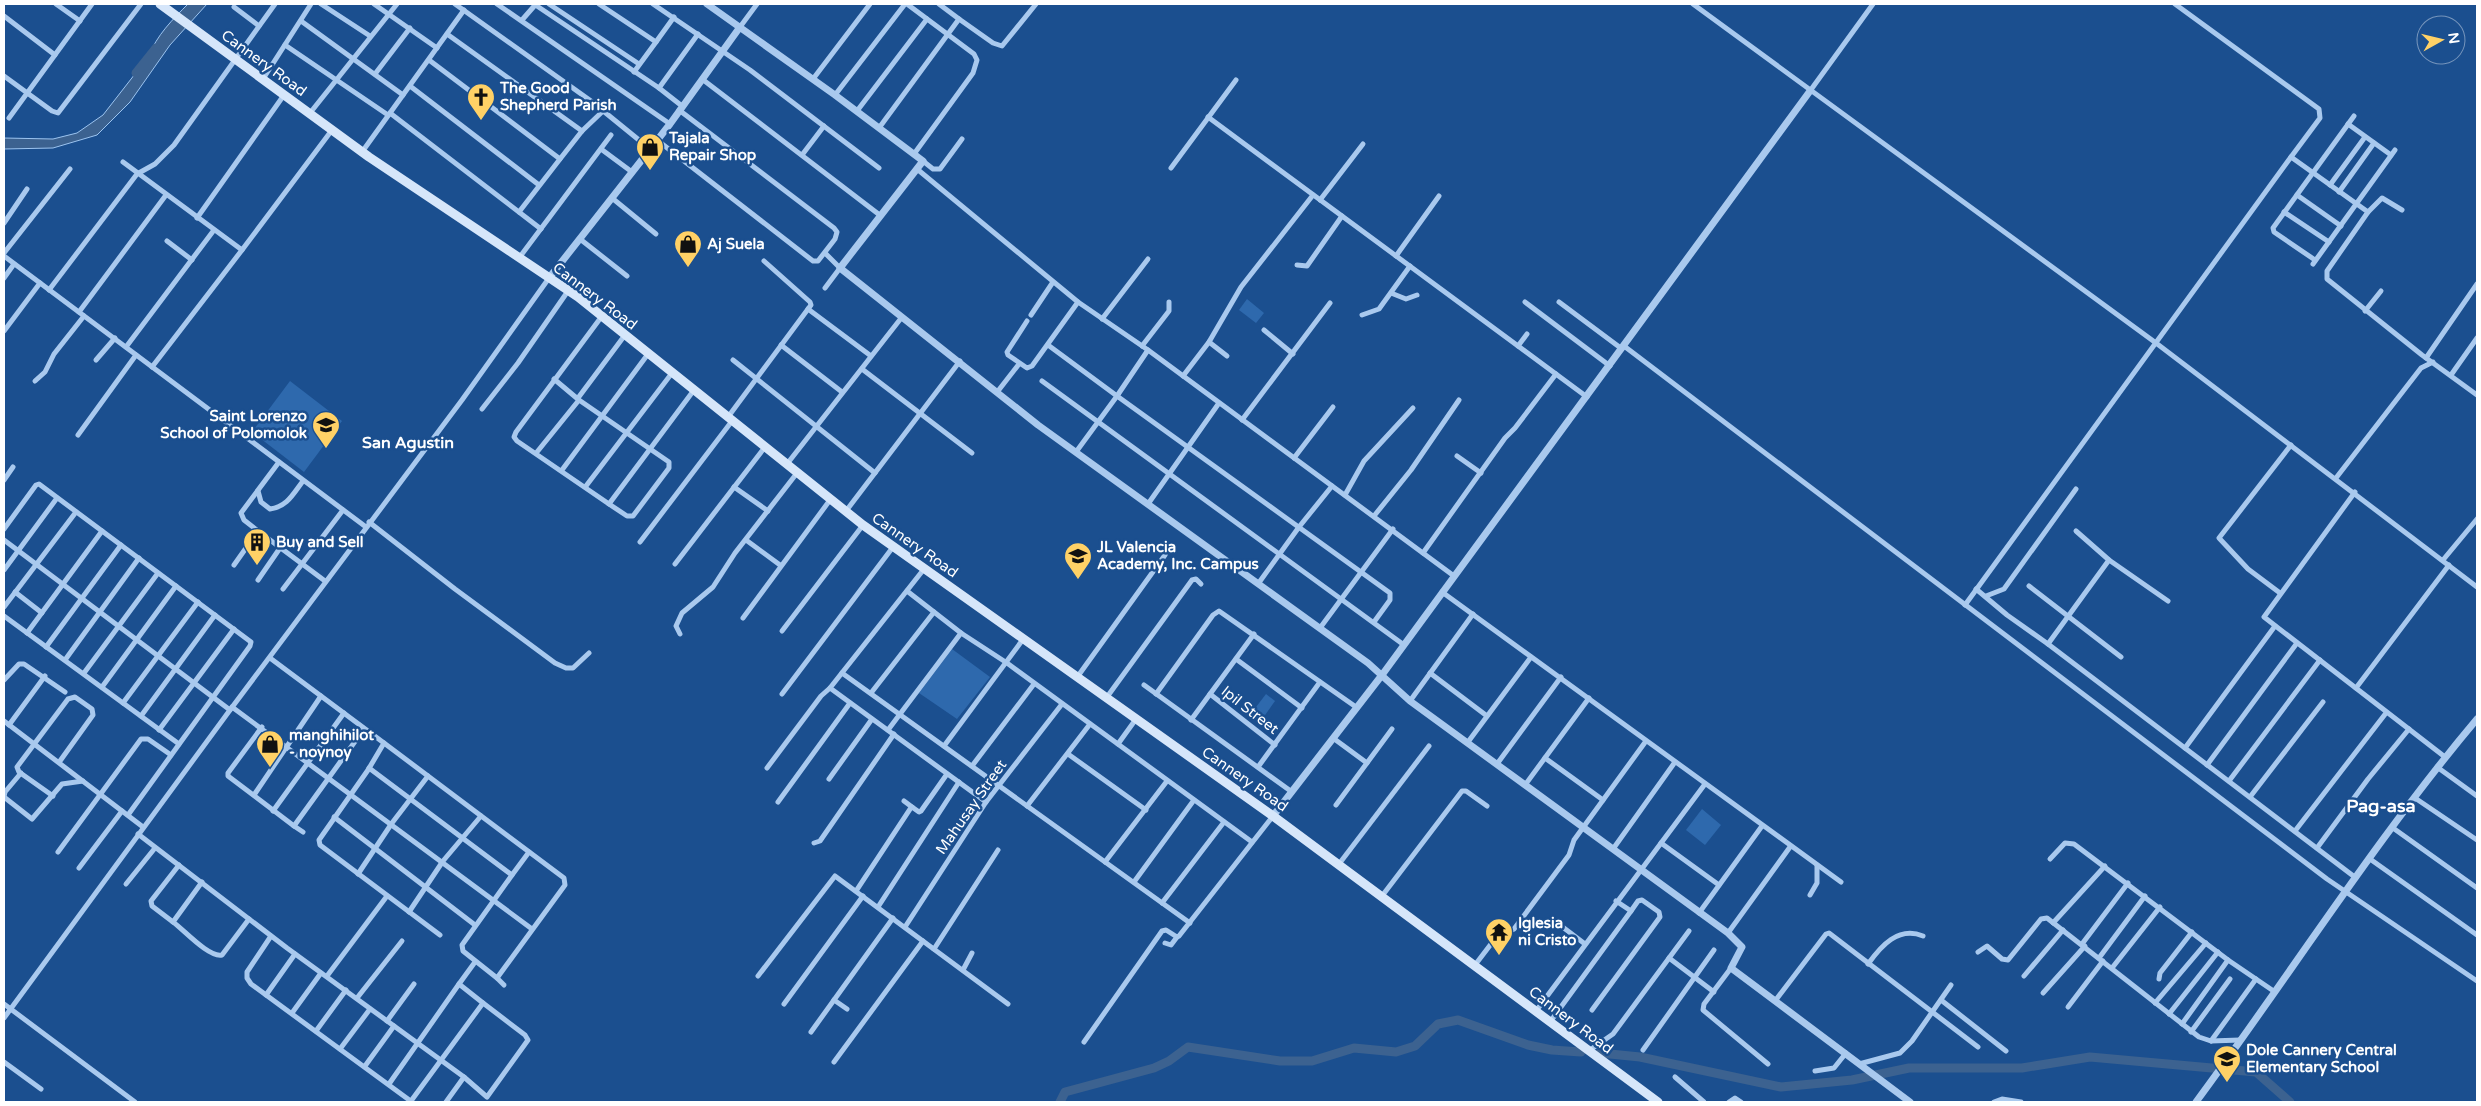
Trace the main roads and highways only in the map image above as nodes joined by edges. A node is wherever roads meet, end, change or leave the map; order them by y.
1 (163, 6) edge
2 (1658, 1102) edge

1 - 2 main road, Cannery Road

